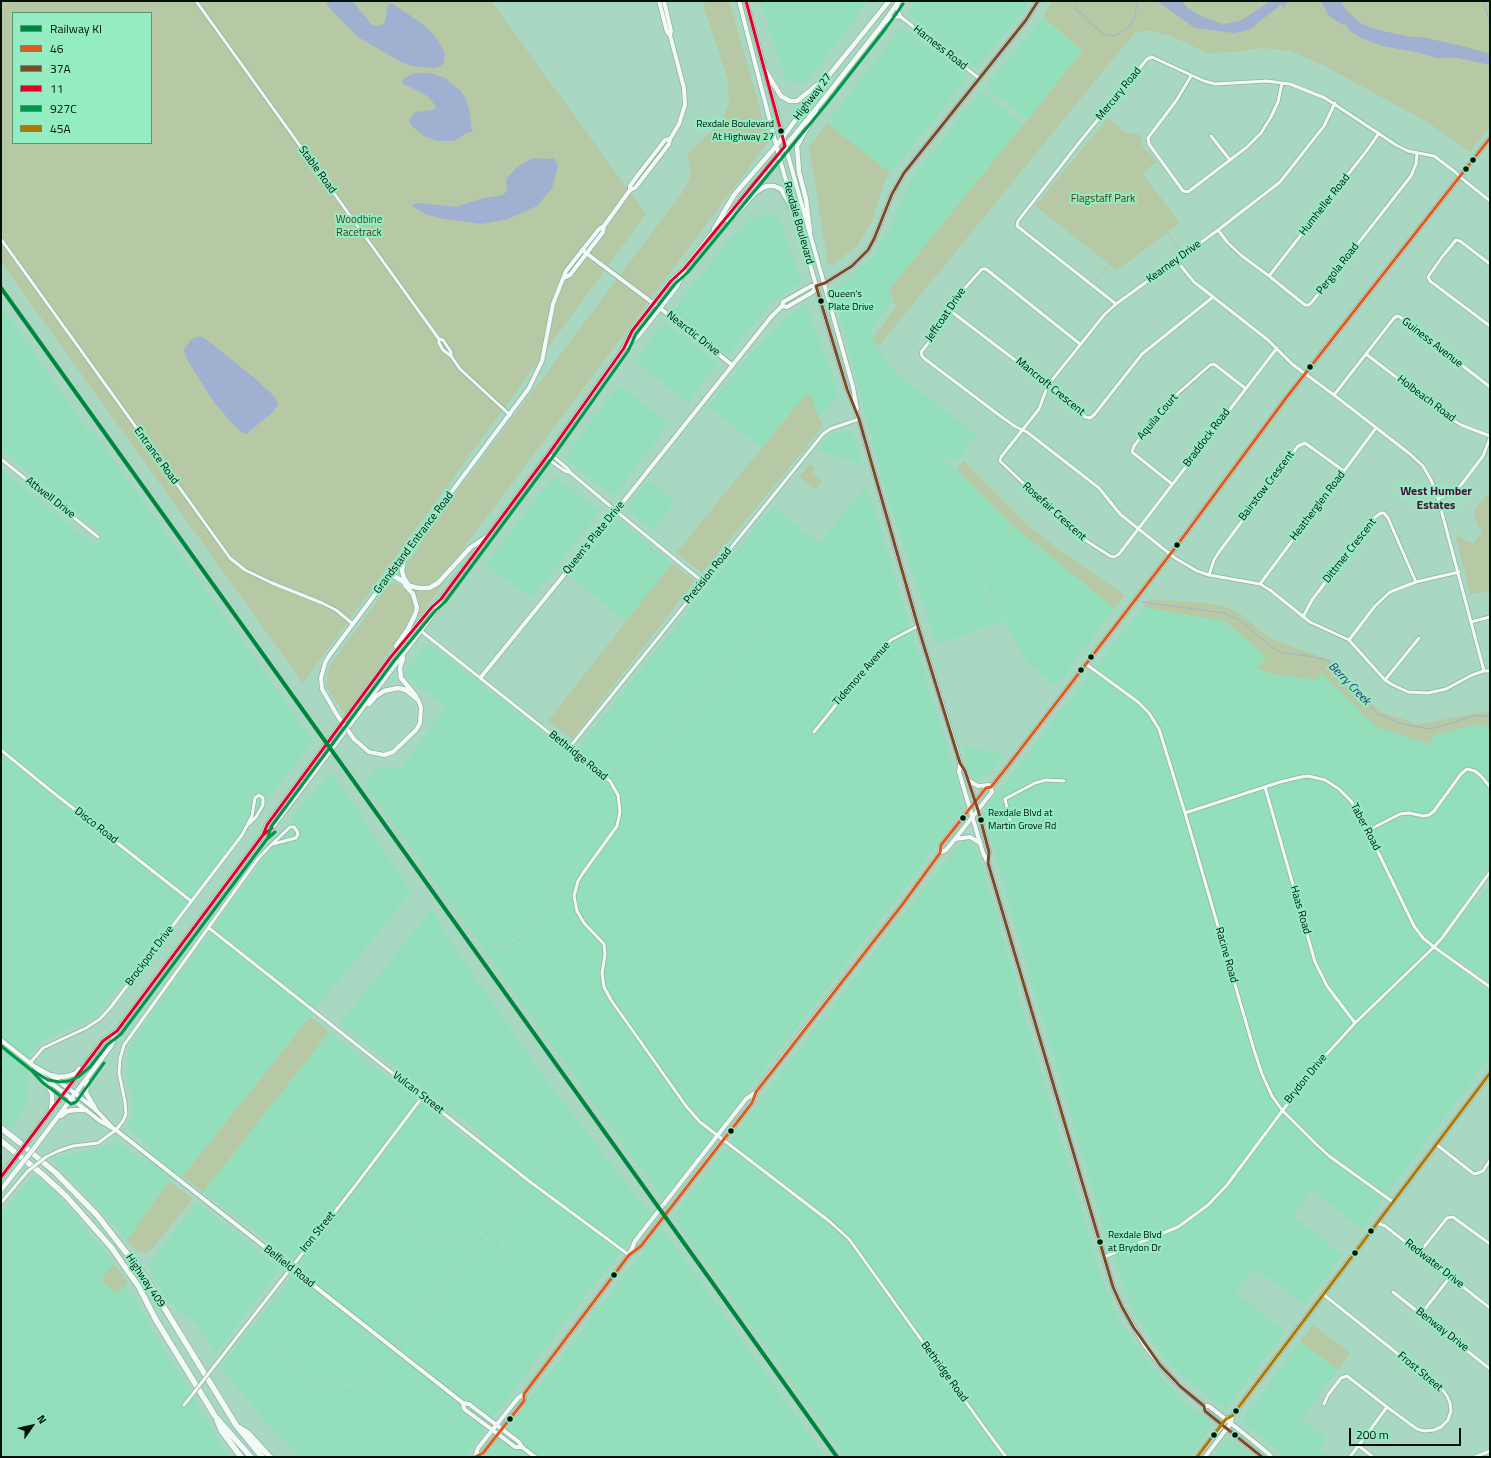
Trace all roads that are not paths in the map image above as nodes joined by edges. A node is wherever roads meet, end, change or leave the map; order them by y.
1 (196, 1) edge
2 (659, 1) edge
3 (664, 1) edge
4 (739, 1) edge
5 (746, 1) edge
6 (889, 1) edge
7 (899, 1) edge
8 (1038, 1) edge
9 (901, 17) junction
10 (882, 25) junction
11 (670, 35) junction
12 (765, 70) junction
13 (1191, 76) junction
14 (826, 79) junction
15 (980, 79) junction
16 (1282, 83) junction
17 (824, 99) junction
18 (1335, 103) junction
19 (1379, 133) junction
20 (1211, 136) dead end
21 (783, 137) junction
22 (1490, 138) edge
23 (776, 145) junction
24 (785, 146) junction
25 (779, 154) junction
26 (1417, 154) junction
27 (1230, 160) junction
28 (1460, 176) junction
29 (1490, 201) edge
30 (796, 216) junction
31 (721, 225) junction
32 (1218, 230) junction
33 (810, 232) junction
34 (711, 235) junction
35 (1, 239) edge
36 (584, 252) junction
37 (1176, 260) junction
38 (1490, 264) edge
39 (684, 270) junction
40 (1269, 276) junction
41 (825, 284) junction
42 (816, 286) junction
43 (1213, 297) junction
44 (654, 304) junction
45 (1116, 304) junction
46 (782, 306) junction
47 (660, 308) junction
48 (948, 309) junction
49 (1490, 326) edge
50 (1080, 344) junction
51 (624, 348) junction
52 (1277, 348) junction
53 (1366, 354) junction
54 (732, 365) junction
55 (1306, 374) junction
56 (1048, 384) junction
57 (1490, 387) edge
58 (1246, 388) junction
59 (1334, 395) junction
60 (510, 415) junction
61 (859, 419) junction
62 (1376, 428) junction
63 (1022, 430) junction
64 (1490, 437) edge
65 (548, 455) junction
66 (1, 459) edge
67 (1344, 471) junction
68 (1172, 484) junction
69 (1438, 498) junction
70 (616, 511) junction
71 (1138, 529) junction
72 (489, 535) junction
73 (98, 537) dead end
74 (1170, 554) junction
75 (404, 557) junction
76 (1459, 572) junction
77 (391, 574) junction
78 (1209, 575) junction
79 (403, 582) junction
80 (703, 582) junction
81 (1416, 582) junction
82 (1260, 584) junction
83 (410, 586) junction
84 (441, 599) junction
85 (1303, 617) junction
86 (1490, 617) edge
87 (1471, 622) junction
88 (353, 624) junction
89 (918, 626) junction
90 (421, 631) junction
91 (1419, 638) dead end
92 (415, 639) junction
93 (1349, 640) junction
94 (390, 658) junction
95 (1086, 664) junction
96 (1484, 671) junction
97 (1490, 671) edge
98 (481, 677) junction
99 (1385, 680) junction
100 (418, 700) junction
101 (354, 719) junction
102 (814, 732) dead end
103 (569, 748) junction
104 (1, 750) edge
105 (960, 763) junction
106 (968, 780) junction
107 (1064, 781) dead end
108 (992, 785) junction
109 (1265, 787) junction
110 (1490, 787) edge
111 (975, 802) junction
112 (970, 808) junction
113 (978, 810) junction
114 (1185, 813) junction
115 (973, 816) junction
116 (249, 824) junction
117 (1005, 830) dead end
118 (1368, 831) junction
119 (263, 835) junction
120 (955, 839) junction
121 (273, 844) junction
122 (980, 844) junction
123 (940, 853) junction
124 (988, 863) junction
125 (1490, 872) edge
126 (191, 901) junction
127 (209, 928) junction
128 (1434, 947) junction
129 (1490, 987) edge
130 (1355, 1023) junction
131 (117, 1031) junction
132 (1, 1040) edge
133 (30, 1063) junction
134 (87, 1063) junction
135 (34, 1066) junction
136 (1490, 1073) edge
137 (50, 1075) junction
138 (89, 1075) junction
139 (44, 1078) junction
140 (68, 1088) junction
141 (756, 1092) junction
142 (64, 1093) junction
143 (76, 1094) junction
144 (423, 1096) junction
145 (72, 1099) junction
146 (86, 1110) junction
147 (96, 1110) junction
148 (1282, 1110) junction
149 (50, 1112) junction
150 (56, 1120) junction
151 (1, 1128) edge
152 (116, 1130) junction
153 (718, 1136) junction
154 (723, 1140) junction
155 (1, 1141) edge
156 (1437, 1145) junction
157 (1490, 1160) edge
158 (1, 1177) edge
159 (1, 1190) edge
160 (1392, 1202) junction
161 (1, 1203) edge
162 (1377, 1223) junction
163 (1490, 1238) edge
164 (1488, 1243) edge
165 (1420, 1252) junction
166 (629, 1255) junction
167 (1104, 1257) junction
168 (290, 1268) junction
169 (1450, 1277) junction
170 (1393, 1292) dead end
171 (1324, 1295) junction
172 (1490, 1308) edge
173 (1421, 1314) junction
174 (1490, 1369) edge
175 (524, 1394) junction
176 (463, 1403) junction
177 (1324, 1404) dead end
178 (184, 1405) dead end
179 (1204, 1406) junction
180 (1386, 1407) junction
181 (215, 1416) junction
182 (1232, 1416) junction
183 (1226, 1419) junction
184 (1231, 1423) junction
185 (1222, 1424) junction
186 (236, 1425) junction
187 (496, 1425) junction
188 (1227, 1428) junction
189 (502, 1429) junction
190 (492, 1430) junction
191 (498, 1434) junction
192 (1359, 1446) junction
193 (522, 1447) junction
194 (1490, 1451) edge
195 (475, 1456) edge
196 (241, 1457) edge
197 (251, 1457) edge
198 (262, 1457) edge
199 (270, 1457) edge
200 (535, 1457) edge
201 (1006, 1457) edge
202 (1197, 1457) edge
203 (1205, 1457) edge
204 (1262, 1457) edge
205 (1271, 1457) edge
206 (1350, 1457) edge
207 (1373, 1457) edge
208 (1475, 1457) edge

1 - 60 street, Stable Road
2 - 11 main road
3 - 11 main road
4 - 23 main road, Rexdale Boulevard
5 - 12 main road, Rexdale Boulevard
6 - 14 main road, Highway 27
7 - 9 street
7 - 10 main road, Highway 27
8 - 15 main road, Queen's Plate Drive
9 - 10 street
9 - 15 street, Harness Road
10 - 17 main road, Highway 27
11 - 36 main road, Grandstand Entrance Road
12 - 14 main road
12 - 21 main road, Rexdale Boulevard
13 - 16 street, Mercury Road
13 - 27 street
13 - 45 street, Mercury Road
14 - 21 main road, Highway 27
15 - 41 main road, Queen's Plate Drive
16 - 18 street, Mercury Road
16 - 27 street
17 - 24 main road, Highway 27
17 - 33 main road
18 - 19 street, Mercury Road
18 - 32 street, Kearney Drive
19 - 26 street, Mercury Road
19 - 40 street, Humheller Road
20 - 27 street
21 - 23 main road, Highway 27
21 - 24 main road, Rexdale Boulevard
22 - 28 main road
23 - 25 main road, Rexdale Boulevard
23 - 34 main road, Highway 27
24 - 25 main road, Highway 27
24 - 33 main road, Rexdale Boulevard
25 - 30 main road, Rexdale Boulevard
25 - 31 main road, Highway 27
26 - 28 street, Mercury Road
26 - 40 street, Pergola Road
28 - 29 street, Mercury Road
28 - 55 main road
30 - 31 main road
30 - 42 main road, Rexdale Boulevard
31 - 34 main road, Highway 27
32 - 37 street, Kearney Drive
32 - 40 street, Pergola Road
33 - 41 main road, Rexdale Boulevard
34 - 39 main road, Highway 27
35 - 88 street, Entrance Road
36 - 44 main road, Nearctic Drive
36 - 60 main road, Grandstand Entrance Road
37 - 43 street
37 - 45 street, Kearney Drive
38 - 49 street
39 - 44 main road, Highway 27
39 - 47 main road, Highway 27
41 - 42 main road, Queen's Plate Drive
41 - 61 main road, Rexdale Boulevard
42 - 46 main road, Queen's Plate Drive
42 - 46 main road, Queen's Plate Drive
42 - 61 main road, Rexdale Boulevard
43 - 52 street
43 - 56 street, Mancroft Crescent
44 - 47 main road, Nearctic Drive
44 - 51 main road, Highway 27
45 - 50 street, Kearney Drive
46 - 54 main road, Queen's Plate Drive
47 - 51 main road, Highway 27
47 - 54 main road, Nearctic Drive
48 - 50 street, Jeffcoat Drive
48 - 56 street, Mancroft Crescent
48 - 63 street, Jeffcoat Drive
50 - 56 street, Kearney Drive
51 - 65 main road, Highway 27
52 - 55 street
52 - 58 street, Braddock Road
53 - 57 street, Guiness Avenue
53 - 59 street, Guiness Avenue
53 - 64 street, Holbeach Road
54 - 70 main road, Queen's Plate Drive
55 - 59 street
55 - 74 main road
56 - 63 street, Kearney Drive
58 - 68 street, Braddock Road
58 - 68 street, Aquila Court
59 - 62 street
60 - 75 main road, Grandstand Entrance Road
61 - 80 street, Precision Road
61 - 89 main road, Rexdale Boulevard
62 - 67 street, Heatherglen Road
62 - 69 street
63 - 71 street, Jeffcoat Drive
63 - 71 street, Rosefair Crescent
64 - 69 street
65 - 70 street
65 - 72 main road, Highway 27
66 - 73 street, Attwell Drive
67 - 78 street, Bairstow Crescent
67 - 82 street, Heatherglen Road
68 - 71 street, Braddock Road
69 - 76 street
70 - 80 street
70 - 98 main road, Queen's Plate Drive
71 - 74 street, Jeffcoat Drive
72 - 83 main road
72 - 84 main road, Highway 27
74 - 78 street, Jeffcoat Drive
74 - 95 main road
75 - 77 main road, Grandstand Entrance Road
75 - 83 main road
76 - 81 street
76 - 87 street
77 - 79 main road
77 - 88 main road, Grandstand Entrance Road
78 - 82 street, Jeffcoat Drive
79 - 83 main road
79 - 94 main road
80 - 103 street, Precision Road
81 - 85 street, Dittmer Crescent
81 - 93 street
82 - 85 street, Jeffcoat Drive
84 - 90 main road, Highway 27
84 - 94 main road, Highway 27
85 - 93 street, Jeffcoat Drive
86 - 87 street
87 - 96 street
88 - 100 main road, Grandstand Entrance Road, bridge
89 - 102 street, Tidemore Avenue
89 - 105 main road, Rexdale Boulevard
90 - 92 main road, Highway 27
90 - 98 street, Bethridge Road
91 - 99 street
92 - 100 main road
92 - 101 main road, Highway 27
93 - 99 street, Jeffcoat Drive
94 - 119 main road, Highway 27
95 - 108 main road
95 - 114 street, Racine Road
96 - 97 street, Jeffcoat Drive
96 - 99 street, Jeffcoat Drive
98 - 103 street, Bethridge Road
100 - 101 main road
101 - 119 main road, Highway 27
103 - 153 street, Bethridge Road
104 - 126 street, Disco Road
105 - 106 main road, Rexdale Boulevard
105 - 112 main road, Rexdale Boulevard
106 - 108 main road
106 - 111 main road, Rexdale Boulevard
107 - 117 street
108 - 111 main road
108 - 113 main road
109 - 114 street, Taber Road
109 - 118 street, Taber Road
109 - 130 street, Haas Road
110 - 118 street
111 - 112 main road
111 - 113 main road, Rexdale Boulevard
112 - 115 main road, Rexdale Boulevard
112 - 123 main road
113 - 115 main road
113 - 124 main road, Rexdale Boulevard
114 - 148 street, Racine Road
115 - 120 main road
115 - 122 main road, Rexdale Boulevard
116 - 116 street, Brockport Drive
116 - 126 street, Brockport Drive
118 - 128 street, Taber Road
119 - 131 main road, Highway 27
120 - 122 main road
120 - 123 main road
121 - 121 street
121 - 127 street
122 - 124 main road, Rexdale Boulevard
123 - 141 main road
124 - 167 main road, Rexdale Boulevard
125 - 128 street, Brydon Drive
126 - 133 street, Brockport Drive
127 - 144 street, Vulcan Street
127 - 152 street
128 - 129 street, Taber Road
128 - 130 street, Brydon Drive
130 - 148 street, Brydon Drive
131 - 134 main road, Highway 27
131 - 138 main road, Highway 27
132 - 133 main road, Belfield Road
133 - 135 main road, Belfield Road
134 - 137 main road
134 - 140 main road, Highway 27
135 - 137 main road, Belfield Road
135 - 139 main road, Belfield Road
136 - 156 main road
137 - 140 main road, Belfield Road
138 - 143 main road, Highway 27
138 - 147 main road
139 - 142 main road, Belfield Road
139 - 149 main road
140 - 142 main road, Highway 27
140 - 143 main road, Belfield Road
141 - 153 main road
141 - 154 main road
142 - 145 main road, Belfield Road
142 - 149 main road, Highway 27
143 - 145 main road, Highway 27
143 - 147 main road, Belfield Road
144 - 166 street, Vulcan Street
144 - 168 street, Iron Street
145 - 146 main road, Belfield Road
145 - 150 main road, Highway 27
146 - 150 main road
146 - 152 main road, Belfield Road
147 - 152 main road, Belfield Road
148 - 160 street, Racine Road
148 - 167 street, Brydon Drive
149 - 158 main road, Highway 27, bridge
150 - 159 main road, Highway 27, bridge
151 - 186 highway, Highway 409
152 - 161 street, bridge
152 - 168 main road, Belfield Road
153 - 154 street, Bethridge Road
153 - 166 main road
154 - 166 main road
154 - 201 street, Bethridge Road
155 - 181 highway, Highway 409
156 - 157 street
156 - 160 main road
160 - 162 main road
162 - 165 street, Redwater Drive
162 - 171 main road
163 - 164 street
164 - 165 street
165 - 169 street, Redwater Drive
166 - 175 main road
167 - 179 main road, Rexdale Boulevard
168 - 176 main road, Belfield Road
168 - 178 street, Iron Street, bridge
169 - 172 street, Redwater Drive
169 - 173 street
170 - 173 street, Benway Drive
171 - 180 street, Frost Street
171 - 182 main road
173 - 174 street, Benway Drive
175 - 187 main road
175 - 189 main road
176 - 187 main road, Belfield Road
176 - 190 main road, Belfield Road
177 - 180 street
179 - 183 main road, Rexdale Boulevard
179 - 185 main road, Rexdale Boulevard
180 - 192 street
181 - 196 highway
181 - 197 highway, Highway 409
182 - 183 main road
182 - 184 main road
183 - 184 main road, Rexdale Boulevard
183 - 185 main road
184 - 188 main road
184 - 205 main road, Rexdale Boulevard
185 - 188 main road, Rexdale Boulevard
185 - 202 main road
186 - 198 highway, Highway 409
186 - 199 highway
187 - 189 main road, Belfield Road
187 - 190 main road
188 - 203 main road
188 - 204 main road, Rexdale Boulevard
189 - 191 main road
189 - 193 main road, Belfield Road
190 - 191 main road, Belfield Road
190 - 195 main road
191 - 193 main road, Belfield Road
191 - 195 main road
192 - 206 street
192 - 207 street
193 - 200 main road, Belfield Road
194 - 208 street

